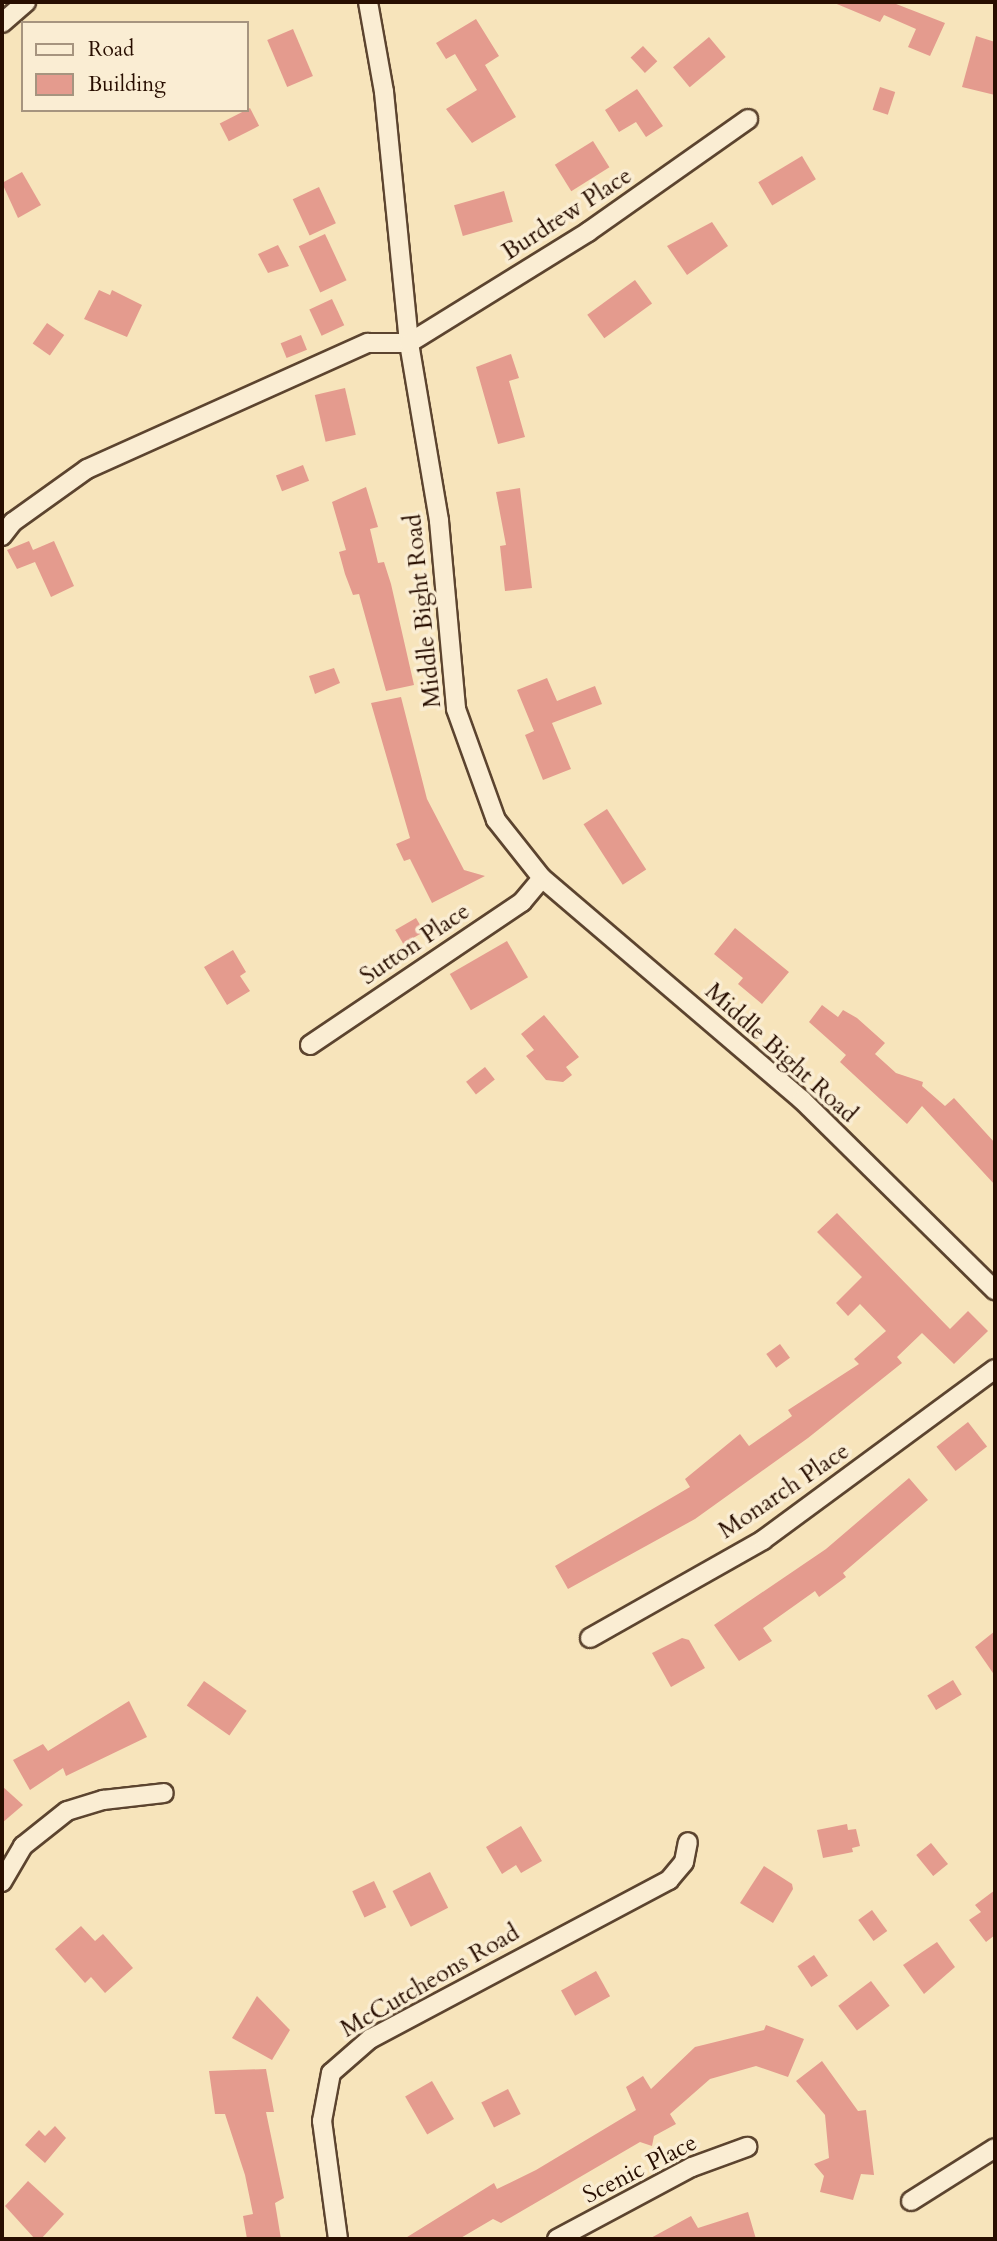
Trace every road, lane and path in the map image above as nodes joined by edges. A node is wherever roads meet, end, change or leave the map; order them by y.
1 (26, 2) edge
2 (368, 2) edge
3 (2, 23) edge
4 (748, 119) dead end
5 (409, 343) junction
6 (2, 536) edge
7 (542, 878) junction
8 (310, 1045) dead end
9 (995, 1290) edge
10 (995, 1368) edge
11 (590, 1639) dead end
12 (164, 1793) dead end
13 (688, 1842) dead end
14 (2, 1882) edge
15 (747, 2147) dead end
16 (995, 2148) edge
17 (911, 2201) dead end
18 (338, 2239) edge
19 (557, 2239) edge

1 - 3 street
2 - 5 street, Middle Bight Road
4 - 5 street, Burdrew Place
5 - 6 street
5 - 7 street, Middle Bight Road
7 - 8 street, Sutton Place
7 - 9 street, Middle Bight Road
10 - 11 street, Monarch Place
12 - 14 street
13 - 18 street, McCutcheons Road
15 - 19 street, Scenic Place
16 - 17 street

